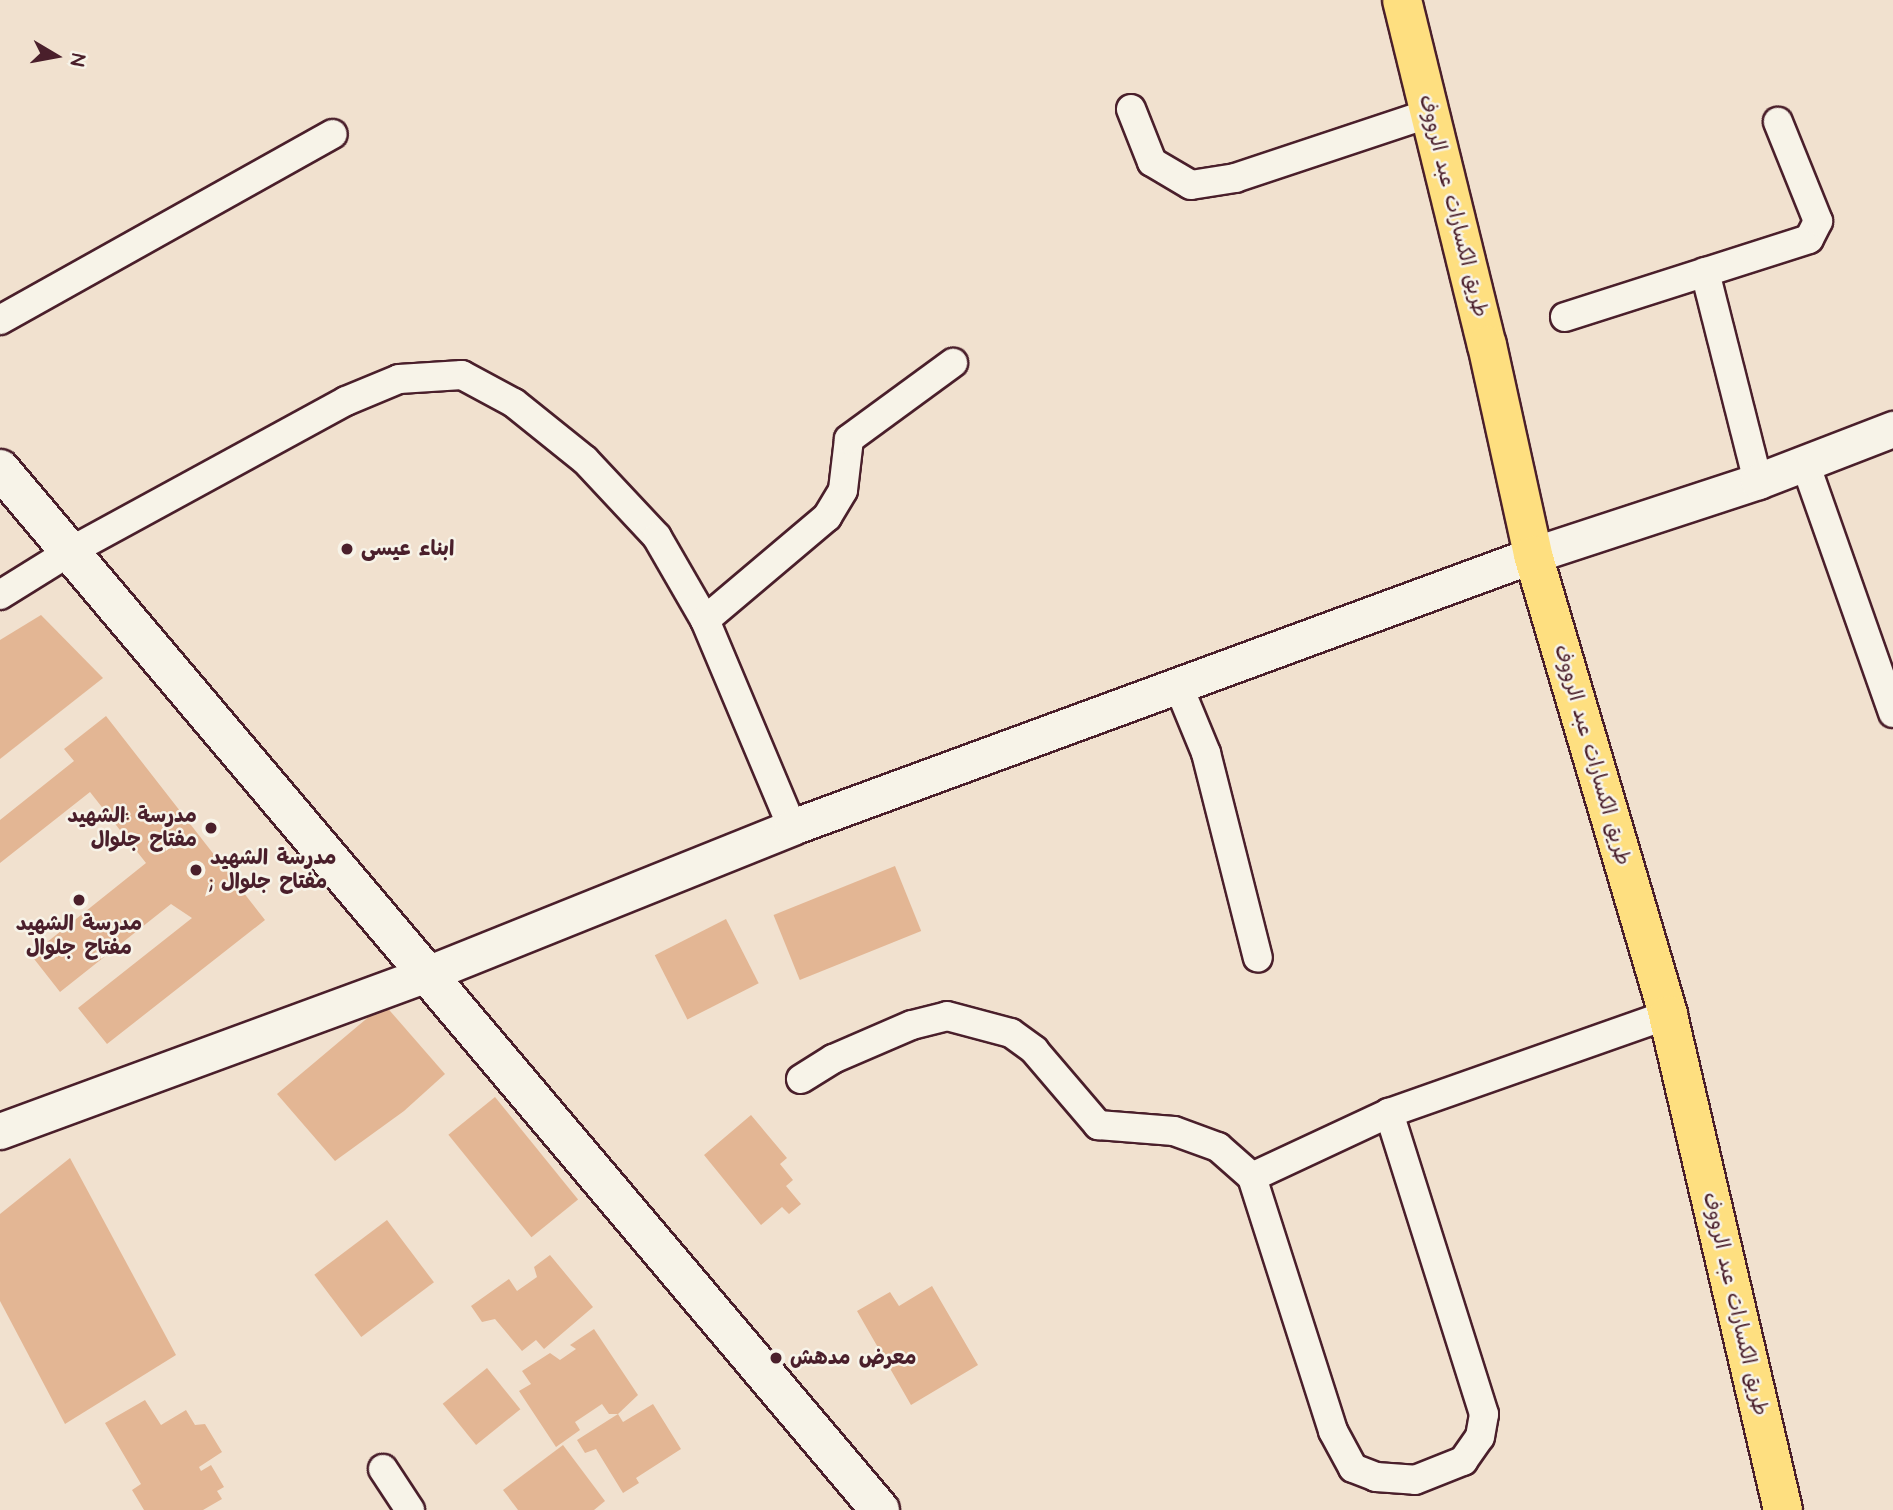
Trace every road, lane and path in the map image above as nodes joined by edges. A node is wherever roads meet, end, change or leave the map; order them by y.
1 (1402, 0) edge
2 (1131, 109) dead end
3 (1430, 113) junction
4 (1778, 122) dead end
5 (333, 134) dead end
6 (1705, 272) junction
7 (1565, 317) dead end
8 (0, 320) edge
9 (953, 363) dead end
10 (1893, 429) edge
11 (1805, 463) junction
12 (0, 469) edge
13 (1758, 481) junction
14 (69, 552) junction
15 (1533, 555) junction
16 (0, 595) edge
17 (705, 620) junction
18 (1178, 685) junction
19 (1893, 713) edge
20 (792, 827) junction
21 (1258, 958) dead end
22 (427, 974) junction
23 (1668, 1015) junction
24 (801, 1079) dead end
25 (1389, 1113) junction
26 (0, 1131) edge
27 (1252, 1177) junction
28 (383, 1469) dead end
29 (870, 1507) edge
30 (411, 1510) edge
31 (1783, 1510) edge

1 - 3 main road, طريق الكسارات عبد الرووف
2 - 3 street
3 - 15 main road, طريق الكسارات عبد الرووف
4 - 6 street
5 - 8 street
6 - 7 street
6 - 13 street
9 - 17 street
10 - 11 street
11 - 13 street
11 - 19 street
12 - 14 main road
13 - 15 street
14 - 16 street
14 - 17 street
14 - 22 main road
15 - 18 street
15 - 23 main road, طريق الكسارات عبد الرووف
17 - 20 street
18 - 20 street
18 - 21 street
20 - 22 street
22 - 26 street
22 - 29 main road
23 - 25 street
23 - 31 main road, طريق الكسارات عبد الرووف
24 - 27 street
25 - 27 street
25 - 27 street
28 - 30 street

